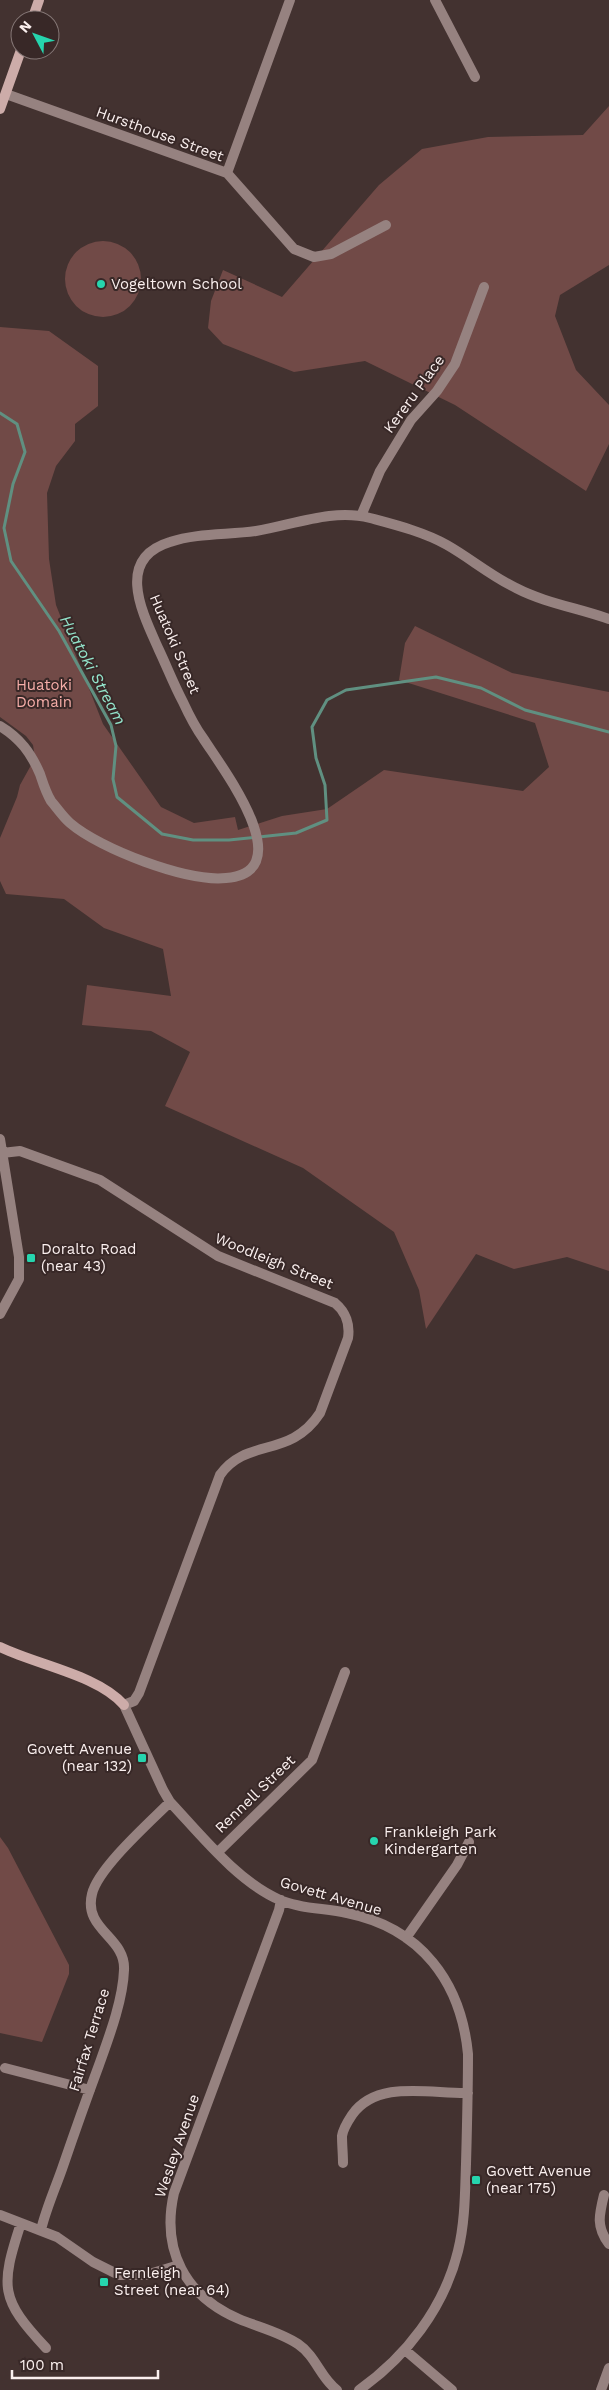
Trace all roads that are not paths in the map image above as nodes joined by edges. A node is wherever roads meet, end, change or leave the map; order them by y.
1 (290, 0) edge
2 (435, 0) edge
3 (18, 60) edge
4 (475, 76) dead end
5 (6, 94) junction
6 (0, 108) edge
7 (227, 173) junction
8 (386, 225) dead end
9 (484, 287) dead end
10 (361, 516) junction
11 (609, 619) edge
12 (0, 726) edge
13 (0, 1139) edge
14 (2, 1153) junction
15 (0, 1314) edge
16 (0, 1647) edge
17 (345, 1672) dead end
18 (124, 1705) junction
19 (170, 1802) junction
20 (469, 1842) dead end
21 (218, 1852) junction
22 (280, 1900) junction
23 (406, 1938) junction
24 (5, 2068) dead end
25 (90, 2090) junction
26 (468, 2093) junction
27 (343, 2163) dead end
28 (604, 2194) dead end
29 (0, 2215) edge
30 (21, 2222) junction
31 (41, 2230) junction
32 (609, 2244) edge
33 (179, 2265) junction
34 (46, 2348) dead end
35 (405, 2350) junction
36 (609, 2368) edge
37 (337, 2390) edge
38 (359, 2390) edge
39 (452, 2390) edge
40 (601, 2390) edge

1 - 7 street
2 - 4 street
3 - 5 street
5 - 6 street
5 - 7 street, Hursthouse Street
7 - 8 street, Hursthouse Street
9 - 10 street, Kereru Place
10 - 11 street, Huatoki Street
10 - 12 street, Huatoki Street
13 - 14 street
14 - 15 street
14 - 18 street, Woodleigh Street
16 - 18 street, Govett Avenue
17 - 21 street, Rennell Street
18 - 19 street, Govett Avenue
19 - 21 street, Govett Avenue
19 - 25 street, Fairfax Terrace
20 - 23 street
21 - 22 street, Govett Avenue
22 - 23 street, Govett Avenue
22 - 33 street, Wesley Avenue
23 - 26 street, Govett Avenue
24 - 25 street
25 - 31 street, Fairfax Terrace
26 - 27 street
26 - 35 street, Govett Avenue
28 - 32 street
29 - 30 street
30 - 31 street
30 - 34 street
31 - 33 street
33 - 37 street, Wesley Avenue
35 - 38 street, Govett Avenue
35 - 39 street
36 - 40 street

